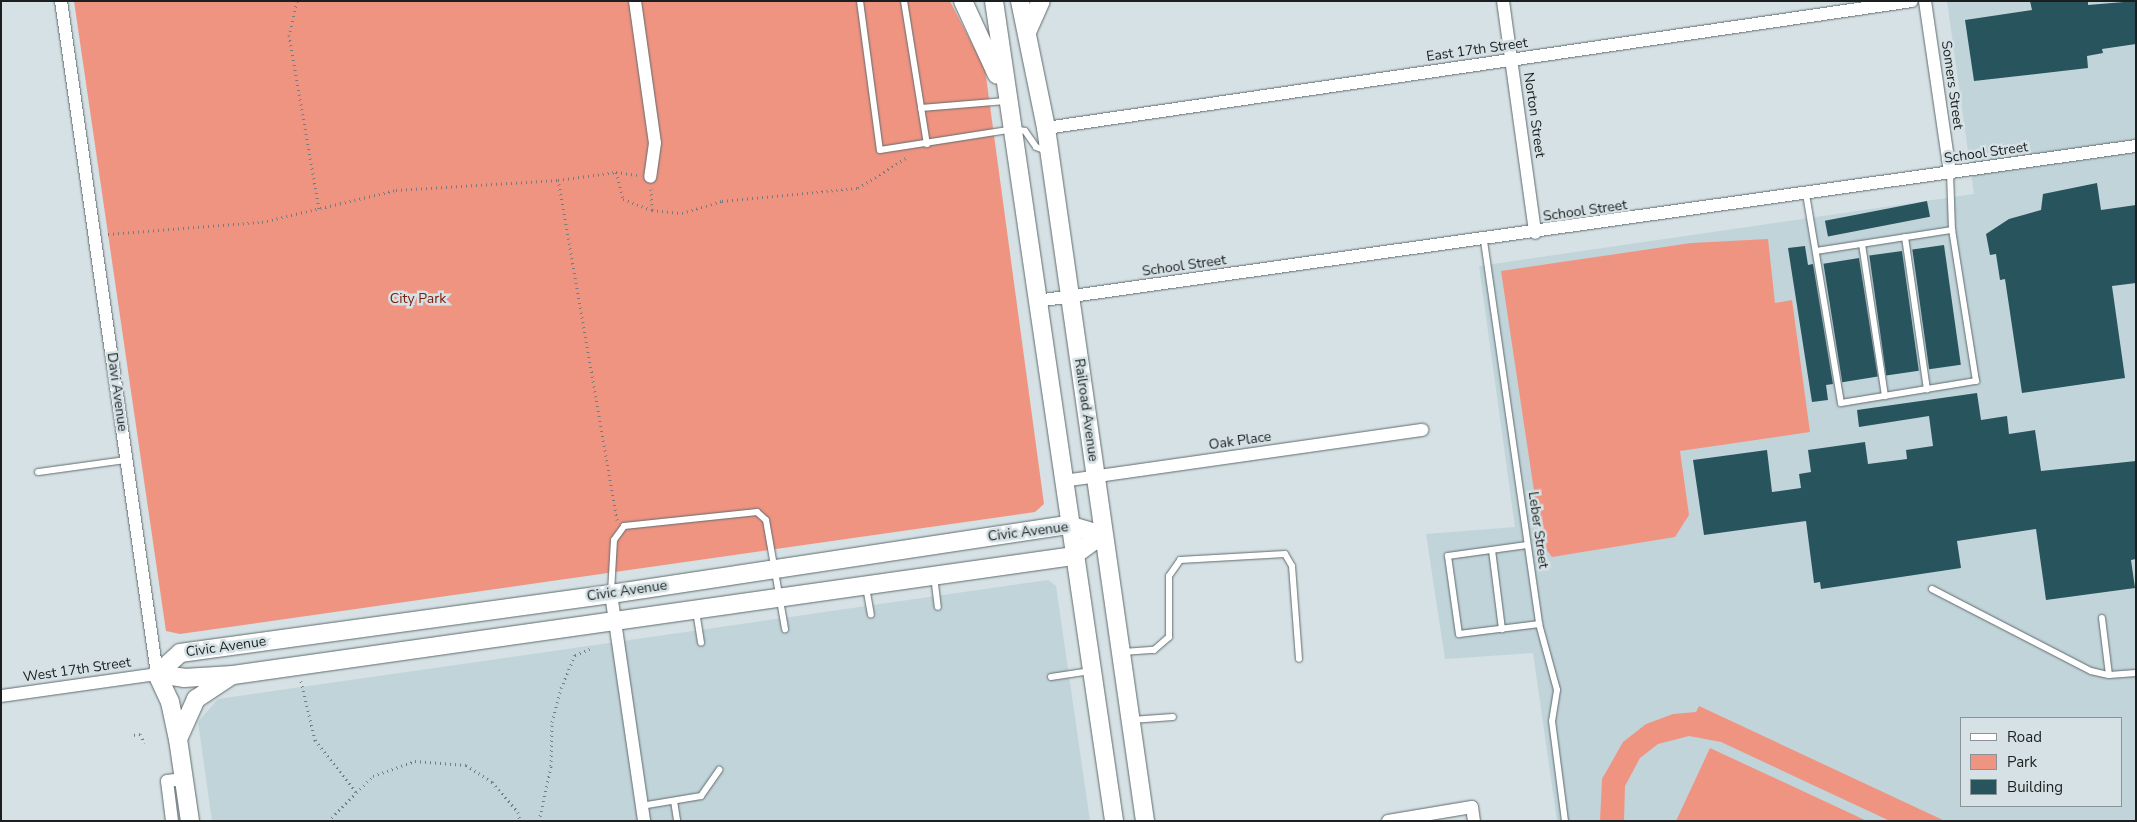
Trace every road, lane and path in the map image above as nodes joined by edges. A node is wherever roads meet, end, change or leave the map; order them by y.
1 (61, 1) edge
2 (297, 1) edge
3 (635, 1) edge
4 (860, 1) edge
5 (904, 1) edge
6 (963, 1) edge
7 (994, 1) edge
8 (1020, 1) edge
9 (1041, 1) edge
10 (1503, 1) edge
11 (1912, 1) edge
12 (1925, 1) edge
13 (1027, 32) junction
14 (1512, 60) junction
15 (1006, 100) junction
16 (921, 108) junction
17 (1013, 124) junction
18 (1046, 128) junction
19 (927, 144) junction
20 (2136, 146) edge
21 (1048, 151) junction
22 (1950, 173) junction
23 (650, 177) dead end
24 (558, 180) junction
25 (1806, 194) junction
26 (319, 208) junction
27 (1952, 230) junction
28 (1535, 233) junction
29 (94, 235) junction
30 (1905, 237) junction
31 (1484, 241) junction
32 (1862, 244) junction
33 (1816, 251) junction
34 (1069, 297) junction
35 (1037, 301) junction
36 (1926, 389) junction
37 (1885, 396) junction
38 (1422, 430) dead end
39 (126, 460) junction
40 (38, 472) dead end
41 (1096, 478) junction
42 (1062, 481) junction
43 (1069, 525) junction
44 (619, 532) junction
45 (1102, 535) junction
46 (1527, 545) junction
47 (1492, 550) junction
48 (1073, 556) junction
49 (776, 569) junction
50 (934, 575) junction
51 (866, 586) junction
52 (1932, 589) dead end
53 (611, 594) junction
54 (780, 598) junction
55 (938, 607) dead end
56 (696, 610) junction
57 (871, 615) dead end
58 (2102, 618) dead end
59 (615, 621) junction
60 (1539, 624) junction
61 (785, 629) dead end
62 (1502, 629) junction
63 (701, 643) dead end
64 (590, 649) dead end
65 (1119, 652) junction
66 (1299, 659) dead end
67 (299, 666) junction
68 (1091, 671) junction
69 (2136, 673) edge
70 (157, 674) junction
71 (2109, 674) junction
72 (233, 675) junction
73 (1051, 677) dead end
74 (1, 696) edge
75 (1173, 717) dead end
76 (1130, 720) junction
77 (134, 735) dead end
78 (178, 738) junction
79 (144, 743) dead end
80 (720, 770) dead end
81 (184, 779) junction
82 (356, 792) junction
83 (674, 801) junction
84 (642, 806) junction
85 (172, 821) edge
86 (190, 821) edge
87 (328, 821) edge
88 (520, 821) edge
89 (539, 821) edge
90 (644, 821) edge
91 (676, 821) edge
92 (1114, 821) edge
93 (1145, 821) edge
94 (1388, 821) edge
95 (1474, 821) edge
96 (1565, 821) edge

1 - 29 street, Davi Avenue
2 - 26 path
3 - 23 street
4 - 19 lane
5 - 16 lane
6 - 15 street
7 - 17 street
8 - 13 street, Railroad Avenue
9 - 13 street
10 - 14 street, Norton Street
11 - 14 street, East 17th Street
12 - 22 street, Somers Street
13 - 18 street, Railroad Avenue
14 - 18 street, East 17th Street
14 - 28 street, Norton Street
15 - 16 lane
15 - 17 street
16 - 19 lane
17 - 19 lane
17 - 21 lane
17 - 35 street
18 - 21 street, Railroad Avenue
19 - 24 path
20 - 22 street, School Street
21 - 34 street, Railroad Avenue
22 - 25 street, School Street
22 - 27 lane
24 - 26 path
24 - 44 path
25 - 28 street, School Street
25 - 33 lane
26 - 29 path
27 - 30 lane
27 - 36 lane
28 - 31 street, School Street
29 - 39 street, Davi Avenue
30 - 32 lane
30 - 36 lane
31 - 34 street, School Street
31 - 46 lane, Leber Street
32 - 33 lane
32 - 37 lane
33 - 37 lane
34 - 35 street, School Street
34 - 41 street, Railroad Avenue
35 - 42 street
36 - 37 lane
38 - 41 street, Oak Place
39 - 40 lane
39 - 70 street, Davi Avenue
41 - 42 street, Oak Place
41 - 45 street, Railroad Avenue
42 - 43 street
43 - 45 street, Civic Avenue
43 - 48 street
43 - 49 street, Civic Avenue
44 - 49 lane
44 - 53 lane
45 - 48 street, Civic Avenue
45 - 65 street, Railroad Avenue
46 - 47 lane
46 - 60 lane, Leber Street
47 - 62 lane
47 - 62 lane
48 - 50 street, Civic Avenue
48 - 68 street
49 - 53 street, Civic Avenue
49 - 54 lane
50 - 51 street, Civic Avenue
50 - 55 lane
51 - 54 street, Civic Avenue
51 - 57 lane
52 - 71 lane
53 - 59 street
53 - 70 street, Civic Avenue
54 - 56 street, Civic Avenue
54 - 61 lane
56 - 59 street, Civic Avenue
56 - 63 lane
58 - 71 lane
59 - 67 street, Civic Avenue
59 - 84 street
60 - 62 lane
60 - 96 lane, Leber Street
64 - 89 path
65 - 66 lane
65 - 76 street, Railroad Avenue
67 - 72 street, Civic Avenue
67 - 82 path
68 - 73 lane
68 - 92 street
69 - 71 lane
70 - 72 street, Civic Avenue
70 - 74 street, West 17th Street
70 - 78 street, Davi Avenue
72 - 78 street
75 - 76 lane
76 - 93 street, Railroad Avenue
77 - 79 path
78 - 81 street, Davi Avenue
80 - 83 lane
81 - 85 street
81 - 86 street, Davi Avenue
82 - 87 path
82 - 88 path
83 - 84 lane
83 - 91 lane
84 - 90 street
94 - 95 street

